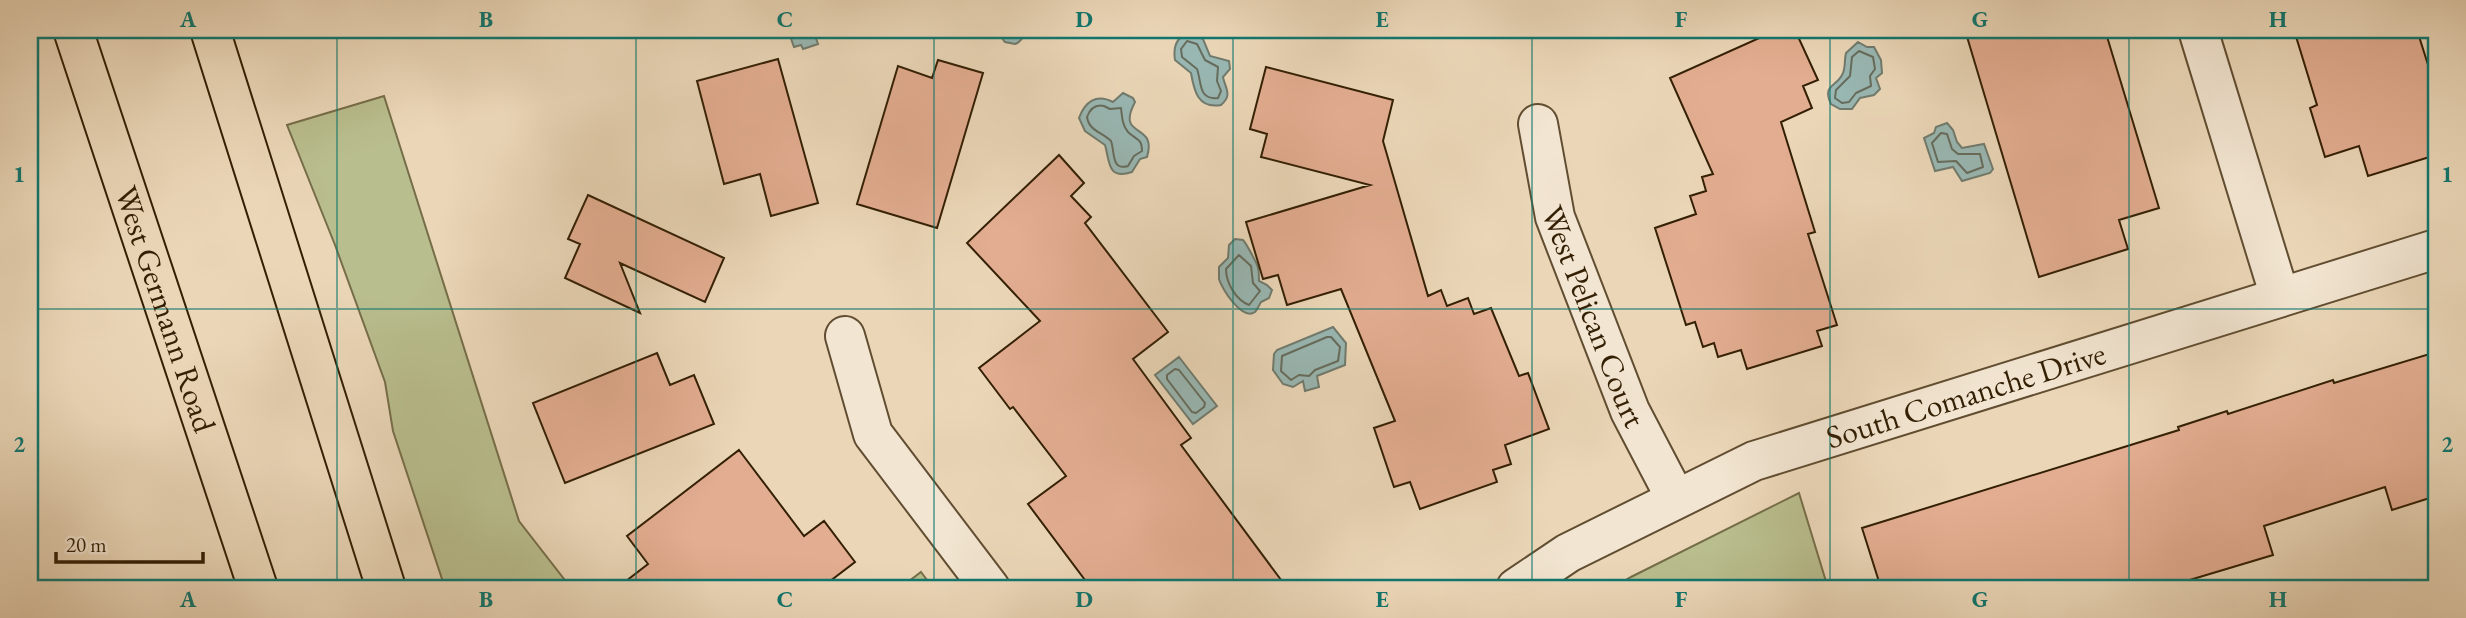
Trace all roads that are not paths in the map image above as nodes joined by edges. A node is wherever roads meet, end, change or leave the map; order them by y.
1 (73, 30) edge
2 (210, 30) edge
3 (2198, 30) edge
4 (1538, 124) dead end
5 (2436, 249) edge
6 (2280, 297) junction
7 (845, 336) dead end
8 (1676, 499) junction
9 (258, 588) edge
10 (386, 588) edge
11 (990, 588) edge
12 (1516, 588) edge

1 - 9 main road, West Germann Road
2 - 10 main road
3 - 6 street
4 - 8 street, West Pelican Court
5 - 6 street, South Comanche Drive
6 - 8 street, South Comanche Drive
7 - 11 street
8 - 12 street, South Comanche Drive

